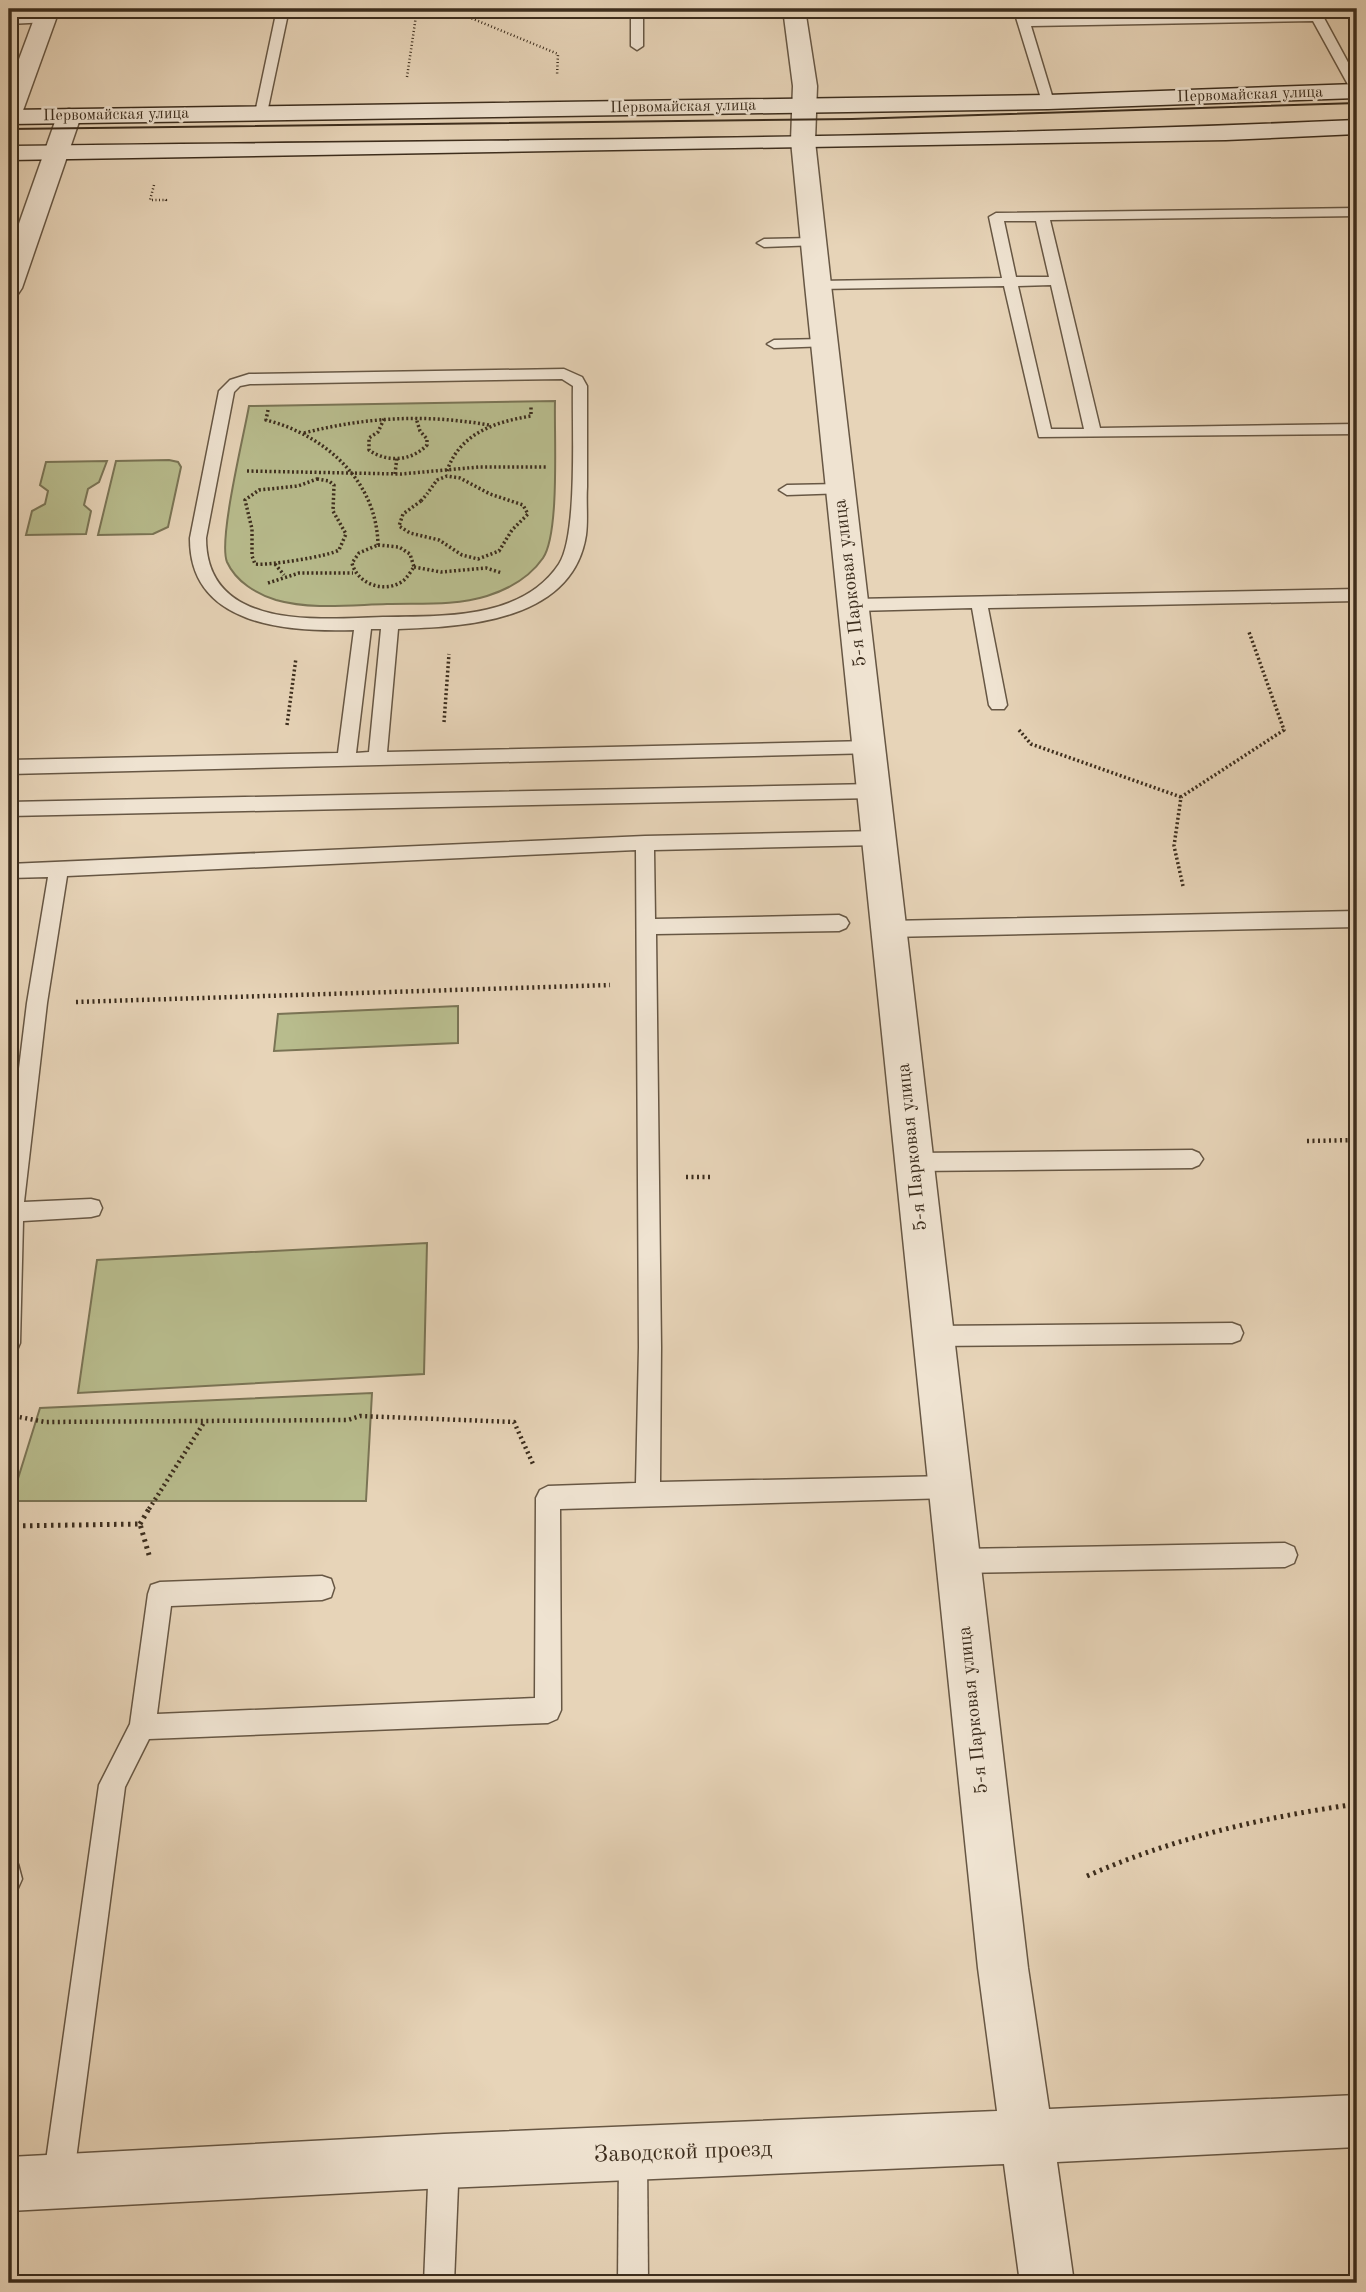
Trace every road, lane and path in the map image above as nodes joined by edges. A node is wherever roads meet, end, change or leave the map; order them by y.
1 (283, 9) edge
2 (417, 9) edge
3 (449, 9) edge
4 (637, 9) edge
5 (794, 9) edge
6 (1019, 9) edge
7 (1332, 9) edge
8 (52, 14) edge
9 (1318, 17) junction
10 (9, 20) edge
11 (1025, 22) junction
12 (637, 46) dead end
13 (406, 78) dead end
14 (557, 78) dead end
15 (1357, 90) edge
16 (1048, 102) junction
17 (804, 106) junction
18 (261, 113) junction
19 (69, 116) junction
20 (9, 117) edge
21 (1357, 127) edge
22 (803, 141) junction
23 (9, 153) edge
24 (57, 153) junction
25 (150, 200) dead end
26 (165, 203) dead end
27 (1357, 212) edge
28 (1042, 217) junction
29 (813, 242) junction
30 (764, 243) dead end
31 (1010, 281) junction
32 (1057, 281) junction
33 (818, 285) junction
34 (9, 288) edge
35 (824, 343) junction
36 (774, 344) dead end
37 (531, 410) dead end
38 (267, 414) dead end
39 (415, 418) junction
40 (384, 419) junction
41 (489, 425) junction
42 (1357, 429) edge
43 (304, 433) junction
44 (1093, 433) junction
45 (397, 457) junction
46 (553, 467) dead end
47 (447, 470) junction
48 (237, 472) dead end
49 (321, 472) junction
50 (350, 473) junction
51 (395, 474) junction
52 (447, 476) junction
53 (320, 479) junction
54 (840, 489) junction
55 (787, 490) dead end
56 (378, 545) junction
57 (479, 558) junction
58 (275, 565) junction
59 (414, 567) junction
60 (479, 568) junction
61 (353, 573) junction
62 (284, 575) junction
63 (505, 575) dead end
64 (262, 588) dead end
65 (1357, 595) edge
66 (1237, 599) junction
67 (979, 603) junction
68 (855, 606) junction
69 (390, 623) junction
70 (363, 624) junction
71 (449, 648) dead end
72 (297, 651) dead end
73 (998, 705) joint
74 (443, 730) dead end
75 (286, 733) dead end
76 (869, 748) junction
77 (346, 759) junction
78 (377, 759) junction
79 (9, 767) edge
80 (874, 791) junction
81 (1181, 797) junction
82 (9, 809) edge
83 (878, 838) junction
84 (645, 843) junction
85 (60, 869) junction
86 (9, 871) edge
87 (1357, 919) edge
88 (839, 923) dead end
89 (1191, 923) junction
90 (647, 927) junction
91 (889, 929) junction
92 (646, 984) junction
93 (37, 1003) junction
94 (1357, 1140) edge
95 (1307, 1141) dead end
96 (1192, 1159) dead end
97 (914, 1162) junction
98 (11, 1205) edge
99 (91, 1208) dead end
100 (1357, 1293) edge
101 (1349, 1294) dead end
102 (1233, 1333) dead end
103 (933, 1336) junction
104 (9, 1343) edge
105 (9, 1415) edge
106 (205, 1422) junction
107 (950, 1487) junction
108 (648, 1494) junction
109 (548, 1498) junction
110 (140, 1524) junction
111 (9, 1526) edge
112 (1285, 1555) dead end
113 (958, 1561) junction
114 (322, 1588) dead end
115 (160, 1594) junction
116 (142, 1727) junction
117 (1357, 1804) edge
118 (9, 1872) edge
119 (1087, 1876) dead end
120 (9, 1879) edge
121 (1357, 2122) edge
122 (1026, 2136) junction
123 (633, 2155) junction
124 (444, 2161) junction
125 (34, 2183) edge
126 (439, 2283) edge
127 (633, 2283) edge
128 (1047, 2283) edge

1 - 18 lane
2 - 13 path
3 - 14 path
4 - 12 lane
5 - 17 street, 5-я Парковая улица
6 - 11 lane
7 - 9 lane
8 - 10 lane
8 - 20 street
9 - 11 lane
9 - 15 lane
11 - 16 lane
15 - 16 street, Первомайская улица
16 - 17 street, Первомайская улица
17 - 18 street, Первомайская улица
17 - 22 street, 5-я Парковая улица
18 - 19 street, Первомайская улица
19 - 20 street, Первомайская улица
19 - 24 street
21 - 22 street, Первомайская улица
22 - 24 street, Первомайская улица
22 - 29 street, 5-я Парковая улица
23 - 24 street, Первомайская улица
24 - 34 street
25 - 26 path
27 - 28 lane
28 - 31 lane
28 - 32 lane
29 - 30 lane
29 - 33 street, 5-я Парковая улица
31 - 32 lane
31 - 33 lane
31 - 44 lane
32 - 44 lane
33 - 35 street, 5-я Парковая улица
35 - 36 lane
35 - 54 street, 5-я Парковая улица
37 - 41 path
38 - 43 path
39 - 40 path
39 - 41 path
39 - 45 path
40 - 43 path
40 - 45 path
41 - 47 path
42 - 44 lane
43 - 50 path
45 - 51 path
46 - 47 path
47 - 51 path
47 - 52 path
48 - 49 path
49 - 50 path
49 - 53 path
50 - 51 path
50 - 56 path
52 - 57 path, bridge
52 - 57 path
53 - 58 path
53 - 58 path
54 - 55 lane
54 - 68 street, 5-я Парковая улица
56 - 59 path
56 - 61 path
57 - 60 path
58 - 62 path
59 - 60 path
59 - 61 path
60 - 63 path
61 - 62 path
62 - 64 path
65 - 66 lane
66 - 67 lane
66 - 81 path
67 - 68 lane
67 - 73 lane
68 - 76 street, 5-я Парковая улица
69 - 70 lane
69 - 70 lane
69 - 78 lane
70 - 77 lane
71 - 74 path
72 - 75 path
73 - 81 path
76 - 78 lane
76 - 80 street, 5-я Парковая улица
77 - 78 lane
77 - 79 lane
80 - 82 lane
80 - 83 street, 5-я Парковая улица
81 - 89 path
83 - 84 lane
83 - 91 street, 5-я Парковая улица
84 - 85 lane
84 - 90 lane
85 - 86 lane
85 - 93 lane
87 - 89 lane
88 - 90 lane
89 - 91 lane
90 - 92 lane
91 - 97 street, 5-я Парковая улица
92 - 93 path
92 - 108 lane
93 - 98 lane
94 - 95 path
96 - 97 lane
97 - 103 street, 5-я Парковая улица
98 - 99 lane
98 - 104 lane
100 - 101 path
102 - 103 lane
103 - 107 street, 5-я Парковая улица
105 - 106 path
106 - 109 path
106 - 110 path
107 - 108 lane
107 - 113 street, 5-я Парковая улица
108 - 109 lane
109 - 116 lane
110 - 111 path
110 - 115 path
112 - 113 lane
113 - 122 street, 5-я Парковая улица
114 - 115 lane
115 - 116 lane
116 - 125 lane
117 - 119 path
118 - 120 lane
121 - 122 street, Заводской проезд
122 - 123 street, Заводской проезд
122 - 128 street, 5-я Парковая улица
123 - 124 street, Заводской проезд
123 - 127 lane
124 - 125 street, Заводской проезд
124 - 126 lane

